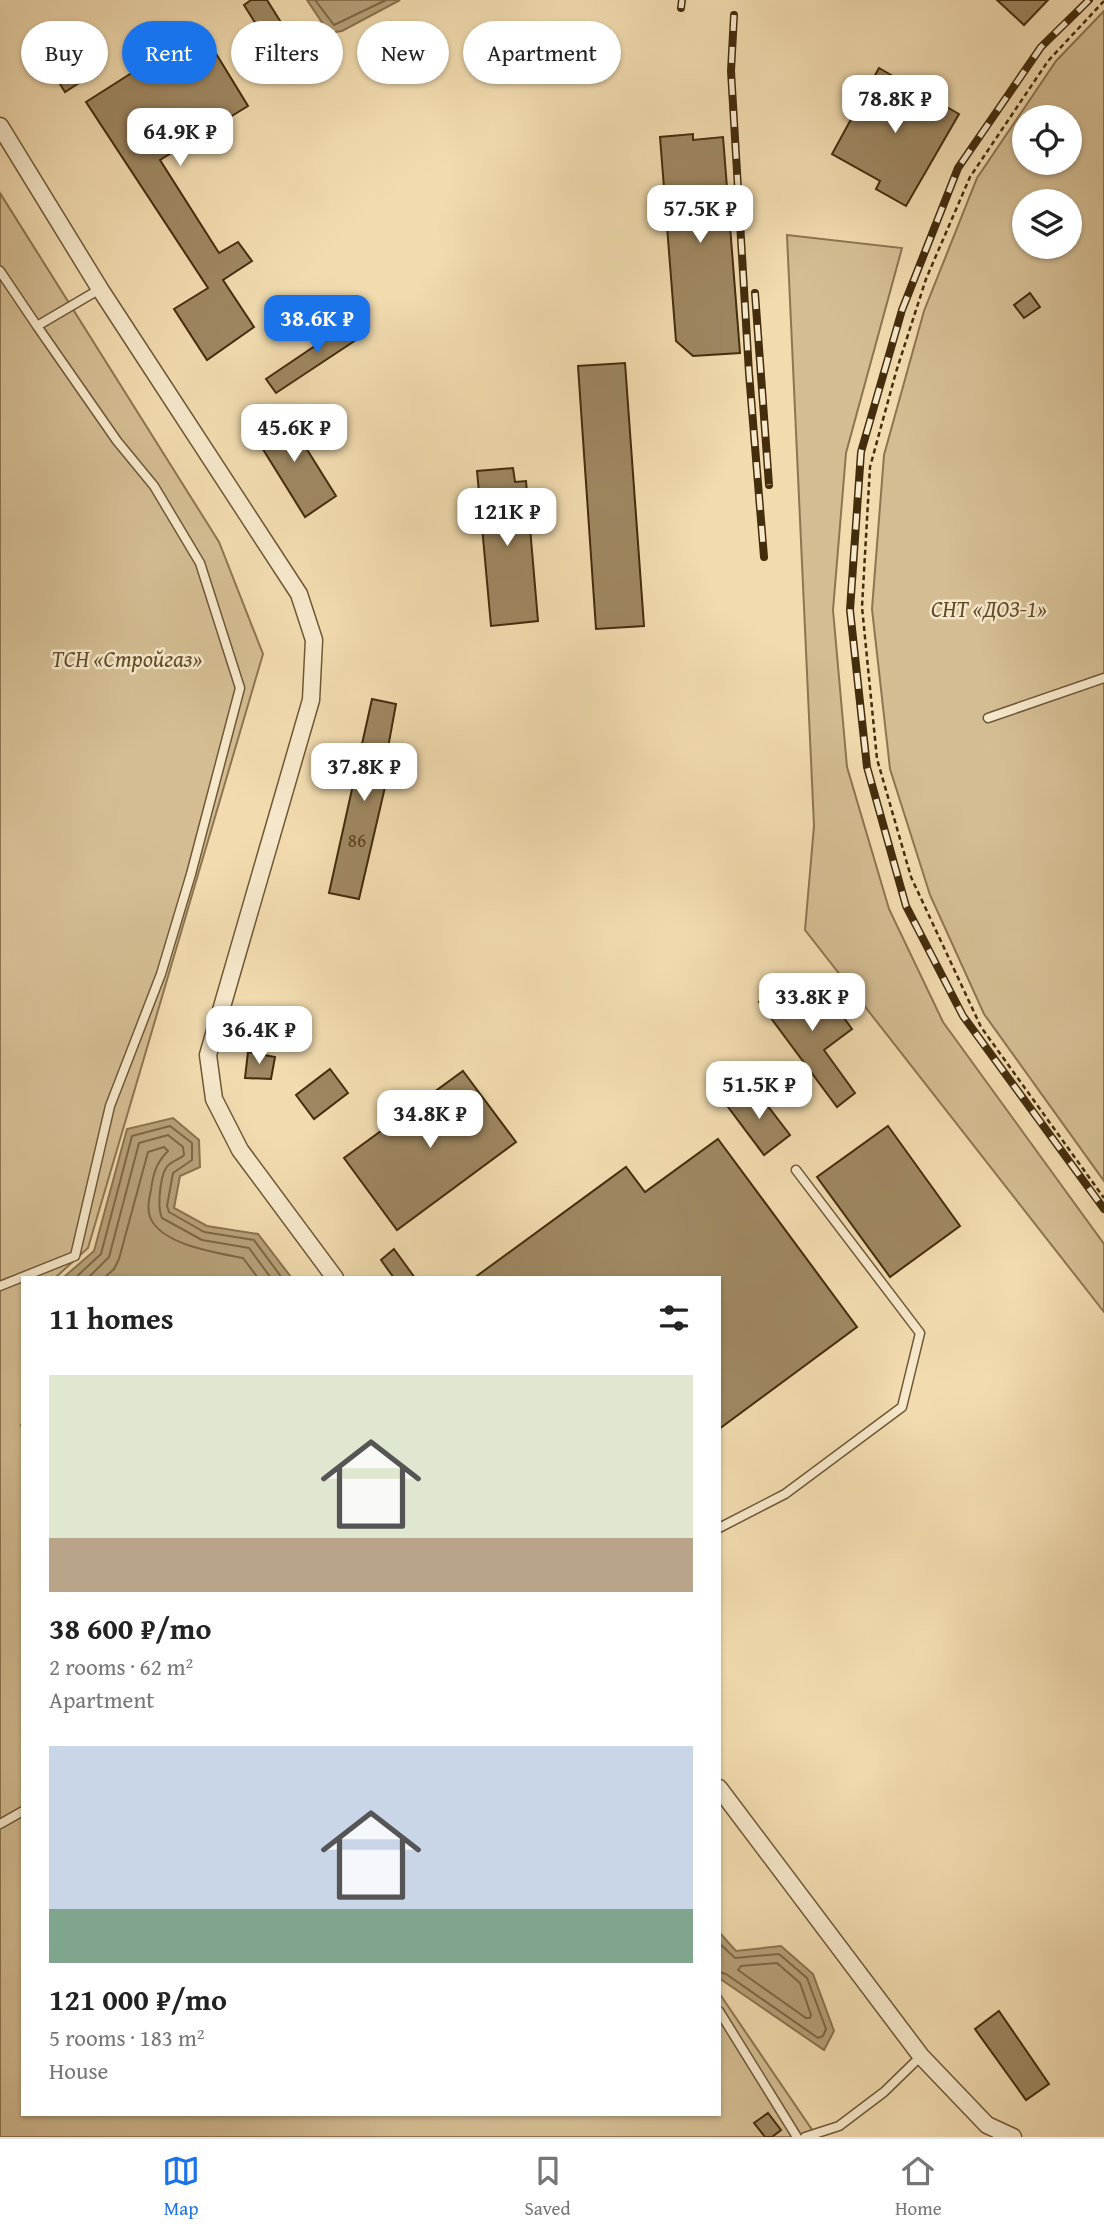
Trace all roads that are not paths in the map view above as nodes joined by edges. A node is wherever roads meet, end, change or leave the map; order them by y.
1 (0, 126) edge
2 (0, 271) edge
3 (100, 289) junction
4 (37, 326) junction
5 (1104, 678) edge
6 (988, 718) dead end
7 (796, 1170) dead end
8 (25, 1276) edge
9 (334, 1276) edge
10 (21, 1278) edge
11 (0, 1286) edge
12 (721, 1527) edge
13 (721, 1791) edge
14 (21, 1812) edge
15 (0, 1824) edge
16 (721, 2014) edge
17 (921, 2056) junction
18 (797, 2137) edge
19 (805, 2137) edge
20 (1013, 2137) edge

1 - 3 street
2 - 4 lane
3 - 4 lane
3 - 9 street
4 - 8 lane
5 - 6 lane
7 - 12 lane
10 - 11 lane
13 - 17 street
14 - 15 lane
16 - 18 lane
17 - 19 lane
17 - 20 street

